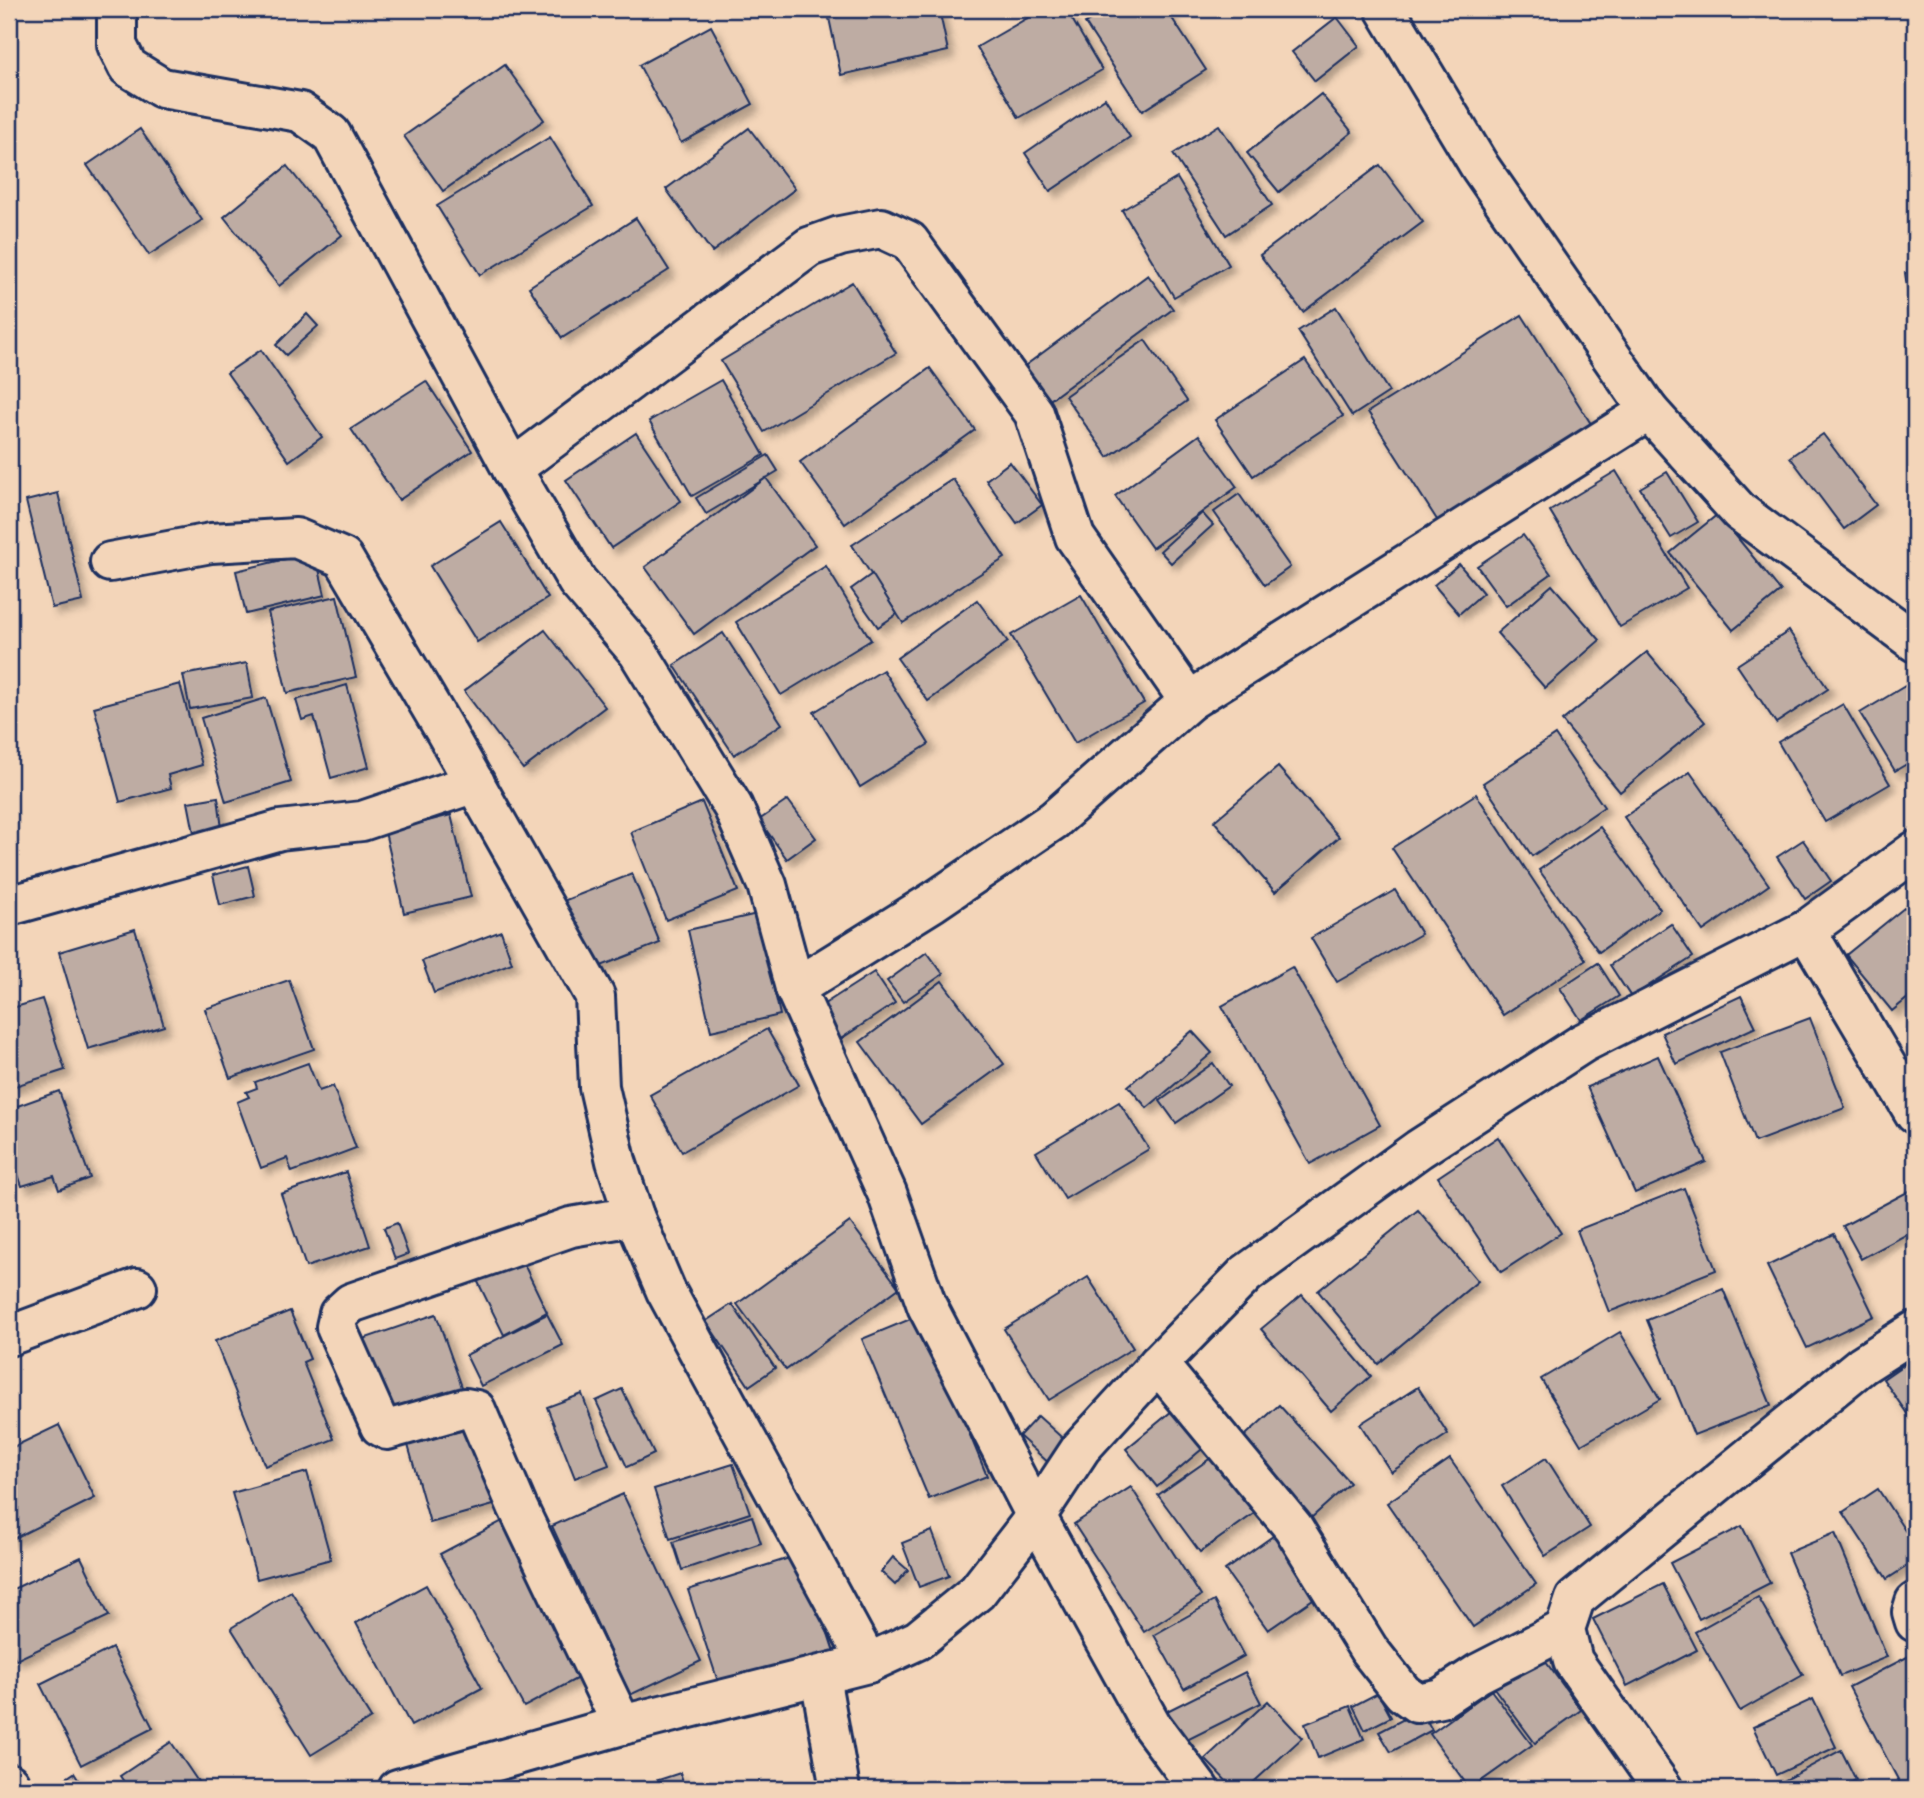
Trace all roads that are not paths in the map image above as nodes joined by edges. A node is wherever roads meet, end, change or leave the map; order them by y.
1 (117, 9) edge
2 (1385, 9) edge
3 (1649, 411) junction
4 (512, 469) junction
5 (110, 562) dead end
6 (1915, 642) edge
7 (1189, 701) junction
8 (475, 783) junction
9 (1915, 851) edge
10 (9, 906) edge
11 (1806, 930) junction
12 (796, 988) junction
13 (1915, 1115) edge
14 (634, 1216) junction
15 (136, 1288) dead end
16 (1915, 1331) edge
17 (9, 1336) edge
18 (1158, 1364) junction
19 (1036, 1516) junction
20 (1915, 1602) edge
21 (1915, 1622) edge
22 (1565, 1629) junction
23 (868, 1663) junction
24 (820, 1676) junction
25 (622, 1725) junction
26 (9, 1783) edge
27 (12, 1789) edge
28 (398, 1789) edge
29 (840, 1789) edge
30 (1199, 1789) edge
31 (1663, 1789) edge

1 - 4 street
2 - 3 street
3 - 6 street
3 - 7 street
4 - 7 street
4 - 12 street
5 - 8 street
7 - 12 street
8 - 10 street
8 - 14 street
9 - 11 street
11 - 13 street
11 - 18 street
12 - 19 street
14 - 23 street
14 - 25 street
15 - 17 street
16 - 22 street
18 - 19 street
18 - 22 street
19 - 23 street
19 - 30 street
20 - 21 street
22 - 31 street
23 - 24 street
24 - 25 street
24 - 29 street
25 - 28 street
26 - 27 street

